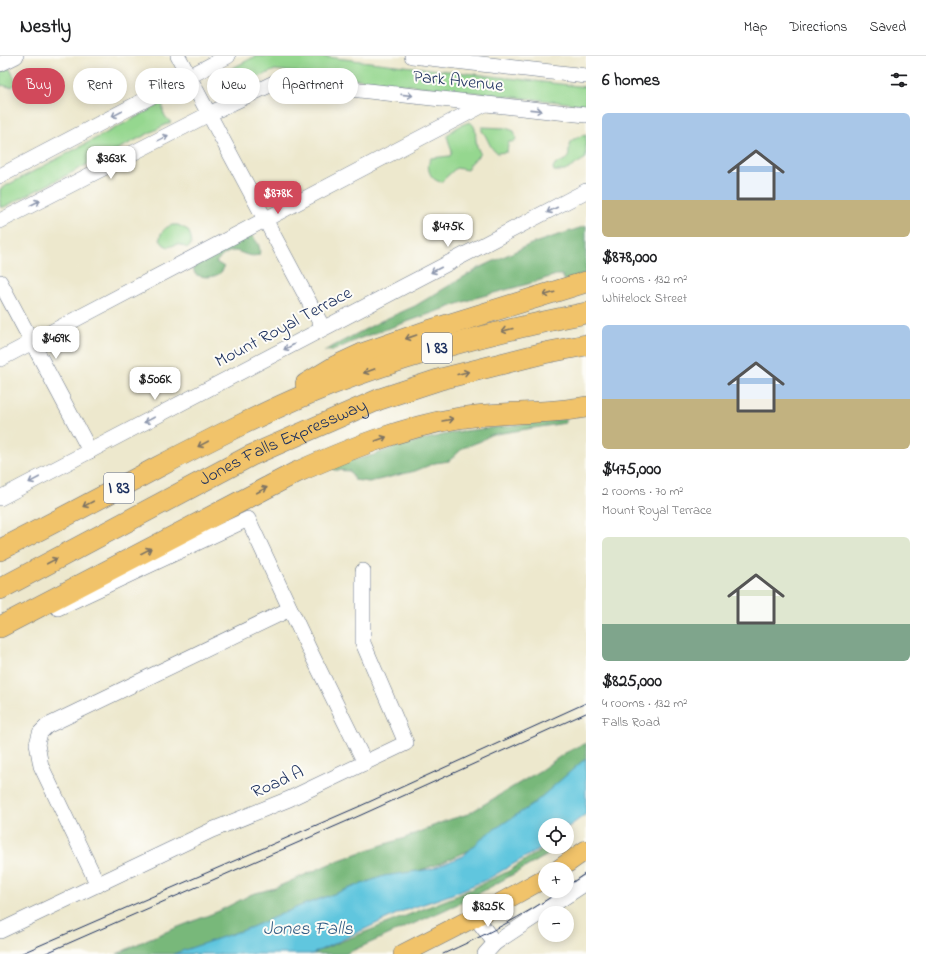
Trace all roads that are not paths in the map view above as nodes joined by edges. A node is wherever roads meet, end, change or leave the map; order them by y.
1 (16, 56) edge
2 (178, 56) edge
3 (228, 56) edge
4 (412, 56) edge
5 (0, 64) edge
6 (184, 68) edge
7 (199, 70) edge
8 (586, 76) edge
9 (199, 96) edge
10 (135, 104) edge
11 (485, 104) junction
12 (209, 114) junction
13 (586, 115) edge
14 (0, 176) edge
15 (586, 191) edge
16 (265, 219) junction
17 (0, 221) edge
18 (0, 282) edge
19 (586, 282) edge
20 (586, 313) edge
21 (323, 328) junction
22 (31, 342) junction
23 (586, 345) edge
24 (0, 359) edge
25 (586, 398) edge
26 (586, 408) edge
27 (482, 416) junction
28 (238, 426) junction
29 (90, 451) junction
30 (0, 498) edge
31 (0, 550) edge
32 (363, 571) dead end
33 (9, 584) edge
34 (0, 592) edge
35 (290, 609) junction
36 (0, 627) edge
37 (0, 636) edge
38 (364, 763) junction
39 (586, 850) edge
40 (570, 862) edge
41 (538, 882) edge
42 (586, 883) edge
43 (98, 884) junction
44 (475, 917) junction
45 (0, 931) edge
46 (495, 943) junction
47 (403, 954) edge
48 (485, 954) edge

1 - 5 street
2 - 6 street
3 - 7 street
4 - 8 street, Park Avenue
9 - 12 street
10 -> 14 street
12 -> 11 street, Park Avenue
11 -> 13 street, Park Avenue
11 - 16 street
12 - 16 street
17 -> 12 street, Park Avenue
15 -> 21 street, Mount Royal Terrace
16 - 21 street
16 - 22 street
18 - 22 street
19 -> 28 highway
20 -> 28 highway, Jones Falls Expressway / I 83
21 -> 29 street, Mount Royal Terrace
22 - 24 street
22 - 29 street
33 -> 23 highway, Jones Falls Expressway / I 83
25 - 27 highway
26 - 27 highway
36 -> 27 highway
28 -> 31 highway, Jones Falls Expressway / I 83
29 -> 30 street, Mount Royal Terrace
32 - 38 street, Road A
33 - 34 highway, Jones Falls Expressway
35 - 37 street
35 - 38 street
35 - 43 street
38 - 43 street, Road A
39 - 40 main road
41 - 44 main road
42 - 46 street
43 - 45 street, Road A
44 - 46 street
44 - 47 main road
46 - 48 street

